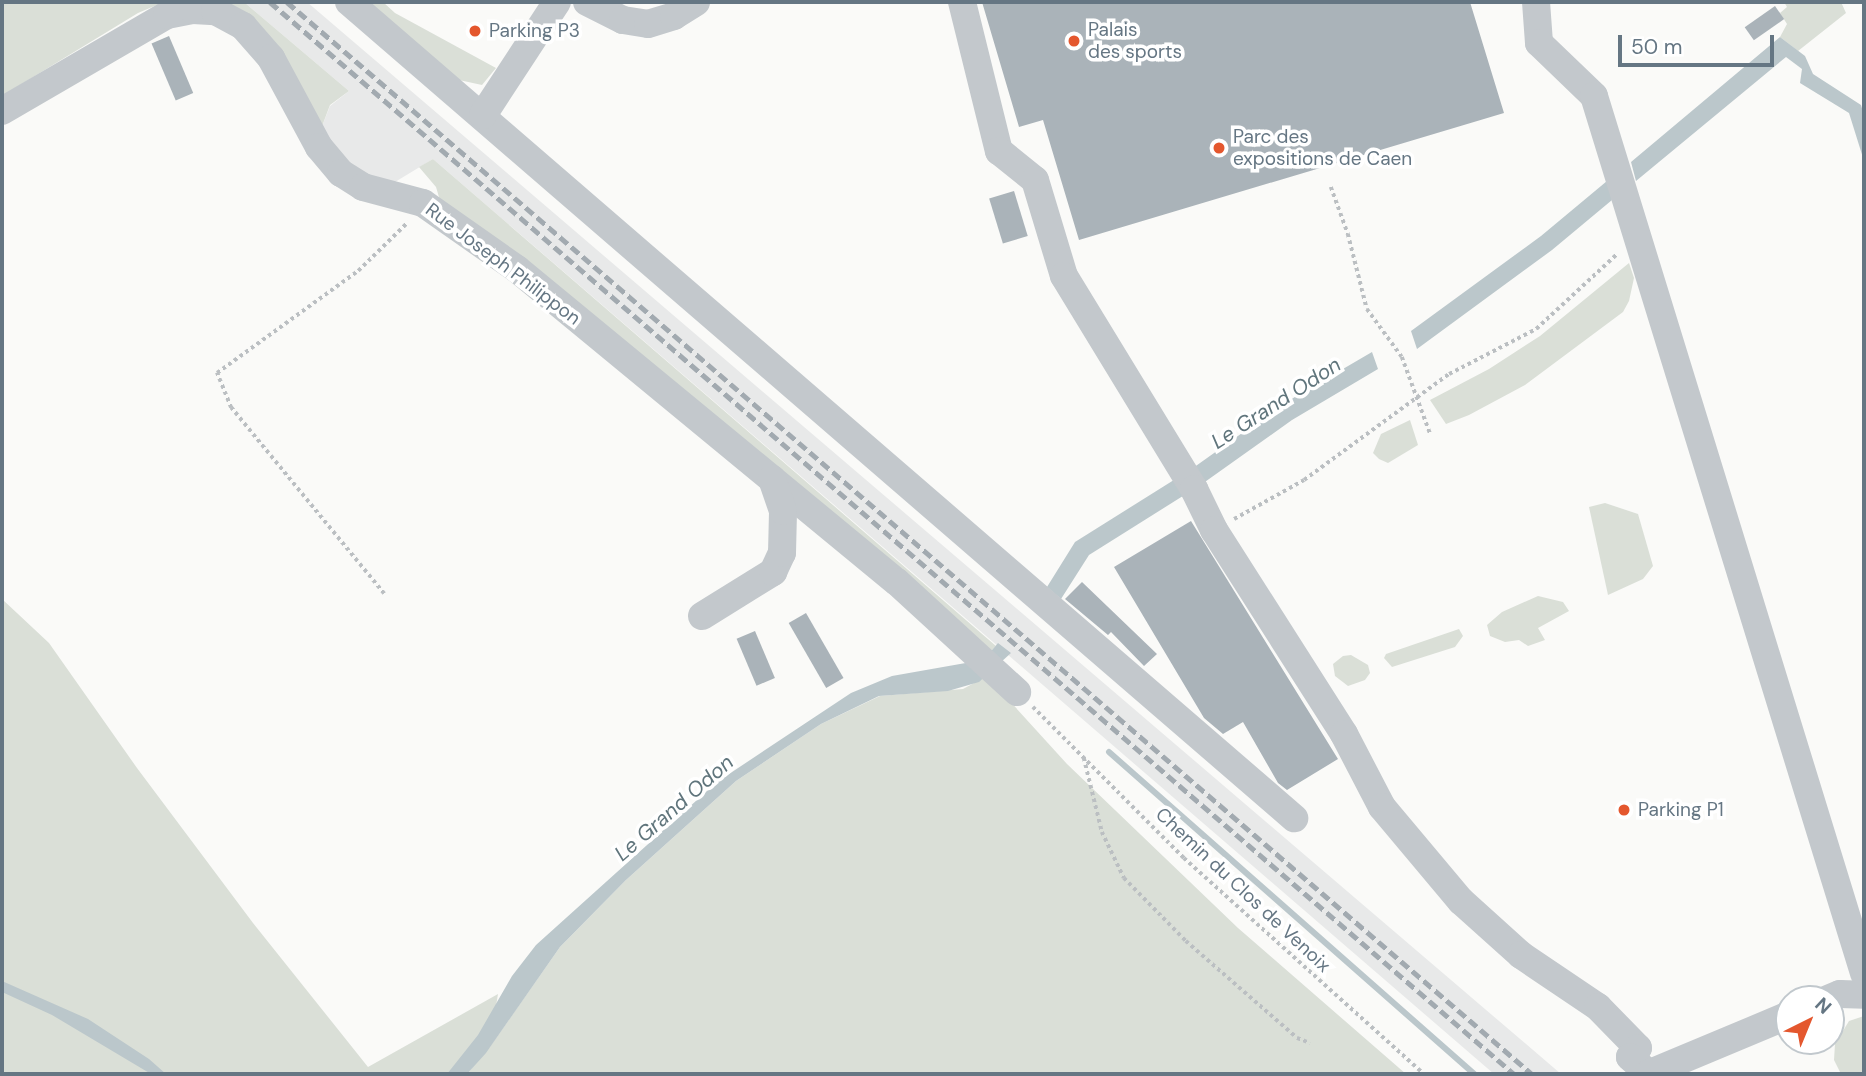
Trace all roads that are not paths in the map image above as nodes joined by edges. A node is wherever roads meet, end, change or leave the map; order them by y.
1 (349, 2) edge
2 (557, 2) edge
3 (587, 2) edge
4 (696, 2) edge
5 (962, 2) edge
6 (1536, 2) edge
7 (2, 111) edge
8 (482, 115) junction
9 (772, 479) junction
10 (702, 617) dead end
11 (1009, 683) road end
12 (1294, 818) dead end
13 (1864, 973) edge
14 (1845, 994) edge
15 (1864, 995) edge
16 (1775, 1021) edge
17 (1648, 1074) edge

1 - 8 street
2 - 8 street
3 - 4 street
5 - 17 street
6 - 13 street
7 - 9 street, Rue Joseph Philippon
8 - 12 street
9 - 10 street
9 - 11 street, Rue Joseph Philippon
14 - 15 street
16 - 17 street

